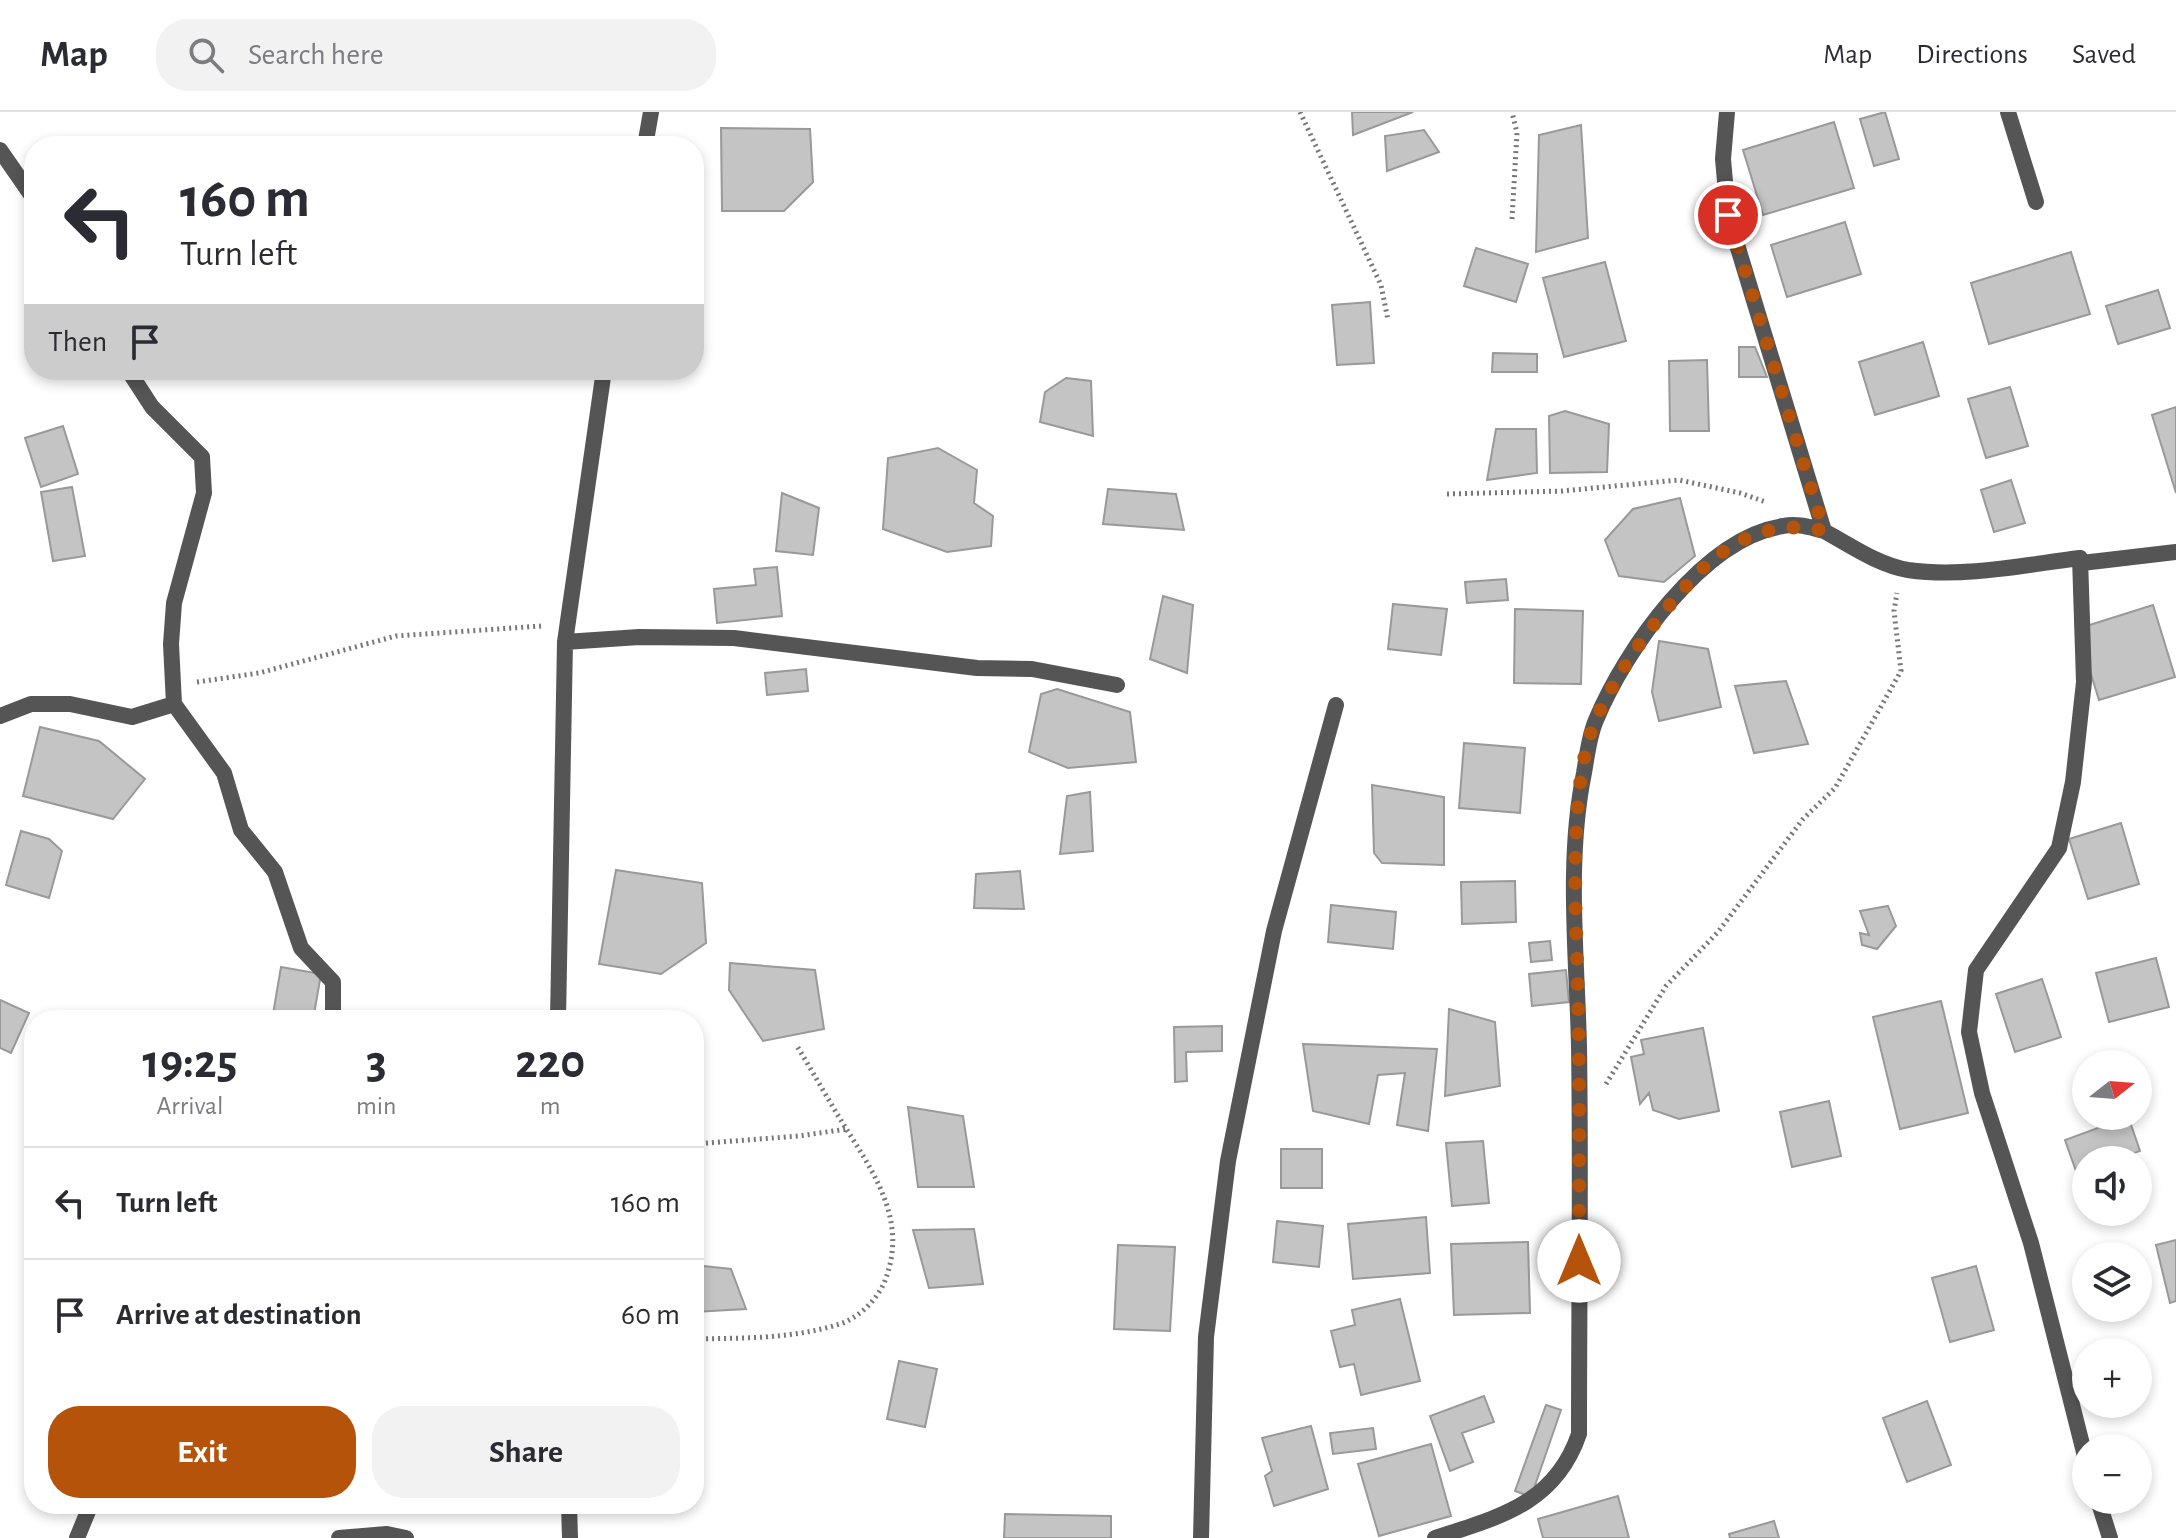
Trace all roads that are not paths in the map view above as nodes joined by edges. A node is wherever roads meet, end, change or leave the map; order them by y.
1 (651, 112) edge
2 (1727, 112) edge
3 (2008, 112) edge
4 (647, 136) edge
5 (0, 150) edge
6 (24, 185) edge
7 (2036, 202) dead end
8 (134, 380) edge
9 (603, 380) edge
10 (1824, 531) junction
11 (2176, 552) edge
12 (2080, 558) junction
13 (565, 642) junction
14 (1117, 685) dead end
15 (174, 704) junction
16 (1336, 705) dead end
17 (0, 716) edge
18 (333, 1010) edge
19 (558, 1010) edge
20 (2079, 1434) edge
21 (87, 1514) edge
22 (569, 1514) edge
23 (2102, 1514) edge
24 (77, 1538) edge
25 (339, 1538) edge
26 (406, 1538) edge
27 (570, 1538) edge
28 (1201, 1538) edge
29 (1435, 1538) edge
30 (2110, 1538) edge

1 - 4 street
2 - 10 street
3 - 7 street
5 - 6 street
8 - 15 street
9 - 13 street
10 - 12 street
10 - 29 street
11 - 12 street
12 - 20 street
13 - 14 street
13 - 19 street
15 - 17 street
15 - 18 street
16 - 28 street
21 - 24 street
22 - 27 street
23 - 30 street
25 - 26 street

